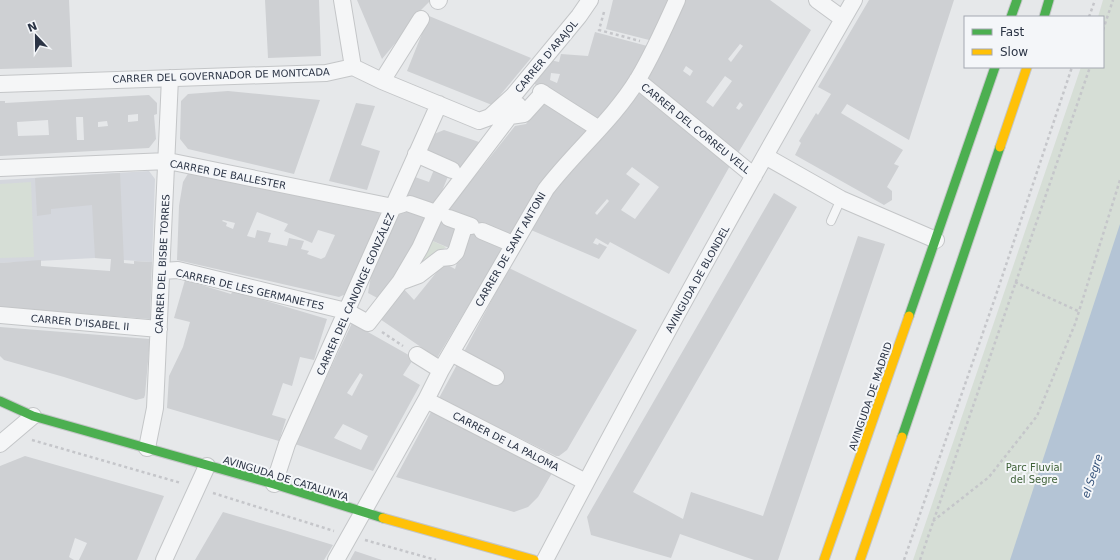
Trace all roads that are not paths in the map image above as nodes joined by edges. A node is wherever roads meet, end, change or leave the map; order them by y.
1 (342, 0) edge
2 (590, 0) edge
3 (677, 0) edge
4 (817, 0) edge
5 (854, 0) edge
6 (1017, 0) edge
7 (1049, 0) edge
8 (1012, 16) edge
9 (1044, 16) edge
10 (421, 19) dead end
11 (843, 19) junction
12 (353, 67) junction
13 (995, 68) edge
14 (1027, 68) edge
15 (170, 78) junction
16 (637, 80) junction
17 (382, 81) junction
18 (0, 84) edge
19 (439, 104) junction
20 (509, 110) junction
21 (599, 129) junction
22 (416, 154) junction
23 (765, 156) junction
24 (168, 162) junction
25 (0, 168) edge
26 (458, 173) junction
27 (754, 176) junction
28 (841, 199) junction
29 (403, 205) junction
30 (443, 215) junction
31 (831, 221) dead end
32 (473, 227) junction
33 (939, 241) junction
34 (513, 244) junction
35 (954, 246) dead end
36 (967, 250) junction
37 (162, 271) junction
38 (400, 282) junction
39 (346, 311) junction
40 (0, 315) edge
41 (368, 323) joint
42 (159, 329) junction
43 (451, 353) junction
44 (416, 354) road end
45 (441, 370) junction
46 (496, 377) dead end
47 (426, 400) junction
48 (0, 401) edge
49 (33, 416) junction
50 (0, 444) edge
51 (147, 448) junction
52 (207, 466) junction
53 (586, 482) junction
54 (274, 484) junction
55 (363, 512) junction
56 (168, 558) edge
57 (336, 560) edge
58 (534, 560) edge
59 (545, 560) edge
60 (824, 560) edge
61 (860, 560) edge

1 - 12 street
2 - 20 street, CARRER D'ARAJOL
3 - 16 street, CARRER DE SANT ANTONI
4 - 11 street
5 - 11 street, AVINGUDA DE BLONDEL
6 - 8 main road
7 - 9 main road
10 - 17 street
11 - 23 street, AVINGUDA DE BLONDEL
12 - 15 street, CARRER DEL GOVERNADOR DE MONTCADA
12 - 17 street
13 - 33 main road, AVINGUDA DE MADRID
14 - 36 main road
15 - 18 street, CARRER DEL GOVERNADOR DE MONTCADA
15 - 24 street, CARRER DEL BISBE TORRES
16 - 21 street, CARRER DE SANT ANTONI
16 - 27 street, CARRER DEL CORREU VELL
17 - 19 street
19 - 20 street
19 - 22 street, CARRER DEL CANONGE GONZÁLEZ
20 - 21 street
20 - 26 street, CARRER D'ARAJOL
21 - 34 street, CARRER DE SANT ANTONI
22 - 26 street
22 - 29 street, CARRER DEL CANONGE GONZÁLEZ
23 - 27 street, AVINGUDA DE BLONDEL
23 - 28 street
24 - 25 street, CARRER DE BALLESTER
24 - 29 street, CARRER DE BALLESTER
24 - 37 street, CARRER DEL BISBE TORRES
26 - 30 street, CARRER D'ARAJOL
27 - 53 street, AVINGUDA DE BLONDEL
28 - 31 lane
28 - 33 street
29 - 30 street, CARRER DE BALLESTER
29 - 39 street, CARRER DEL CANONGE GONZÁLEZ
30 - 32 street, CARRER DE BALLESTER
30 - 38 street, CARRER D'ARAJOL
32 - 34 street, CARRER DE BALLESTER
32 - 38 street
33 - 60 main road, AVINGUDA DE MADRID
34 - 43 street, CARRER DE SANT ANTONI
35 - 36 main road
36 - 61 main road
37 - 39 street, CARRER DE LES GERMANETES
37 - 42 street, CARRER DEL BISBE TORRES
38 - 41 street, CARRER D'ARAJOL
39 - 41 street, CARRER DE LES GERMANETES
39 - 54 street, CARRER DEL CANONGE GONZÁLEZ
40 - 42 street, CARRER D'ISABEL II
42 - 51 street, CARRER DEL BISBE TORRES
43 - 45 street, CARRER DE SANT ANTONI
43 - 46 street
44 - 45 street
45 - 47 street, CARRER DE SANT ANTONI
47 - 53 street, CARRER DE LA PALOMA
47 - 55 street, CARRER DE SANT ANTONI
48 - 49 main road, AVINGUDA DE CATALUNYA
49 - 50 street
49 - 51 main road, AVINGUDA DE CATALUNYA
51 - 52 main road, AVINGUDA DE CATALUNYA
52 - 54 main road, AVINGUDA DE CATALUNYA
52 - 56 street
53 - 59 street, AVINGUDA DE BLONDEL
54 - 55 main road, AVINGUDA DE CATALUNYA
55 - 57 street, CARRER DE SANT ANTONI
55 - 58 main road, AVINGUDA DE CATALUNYA

